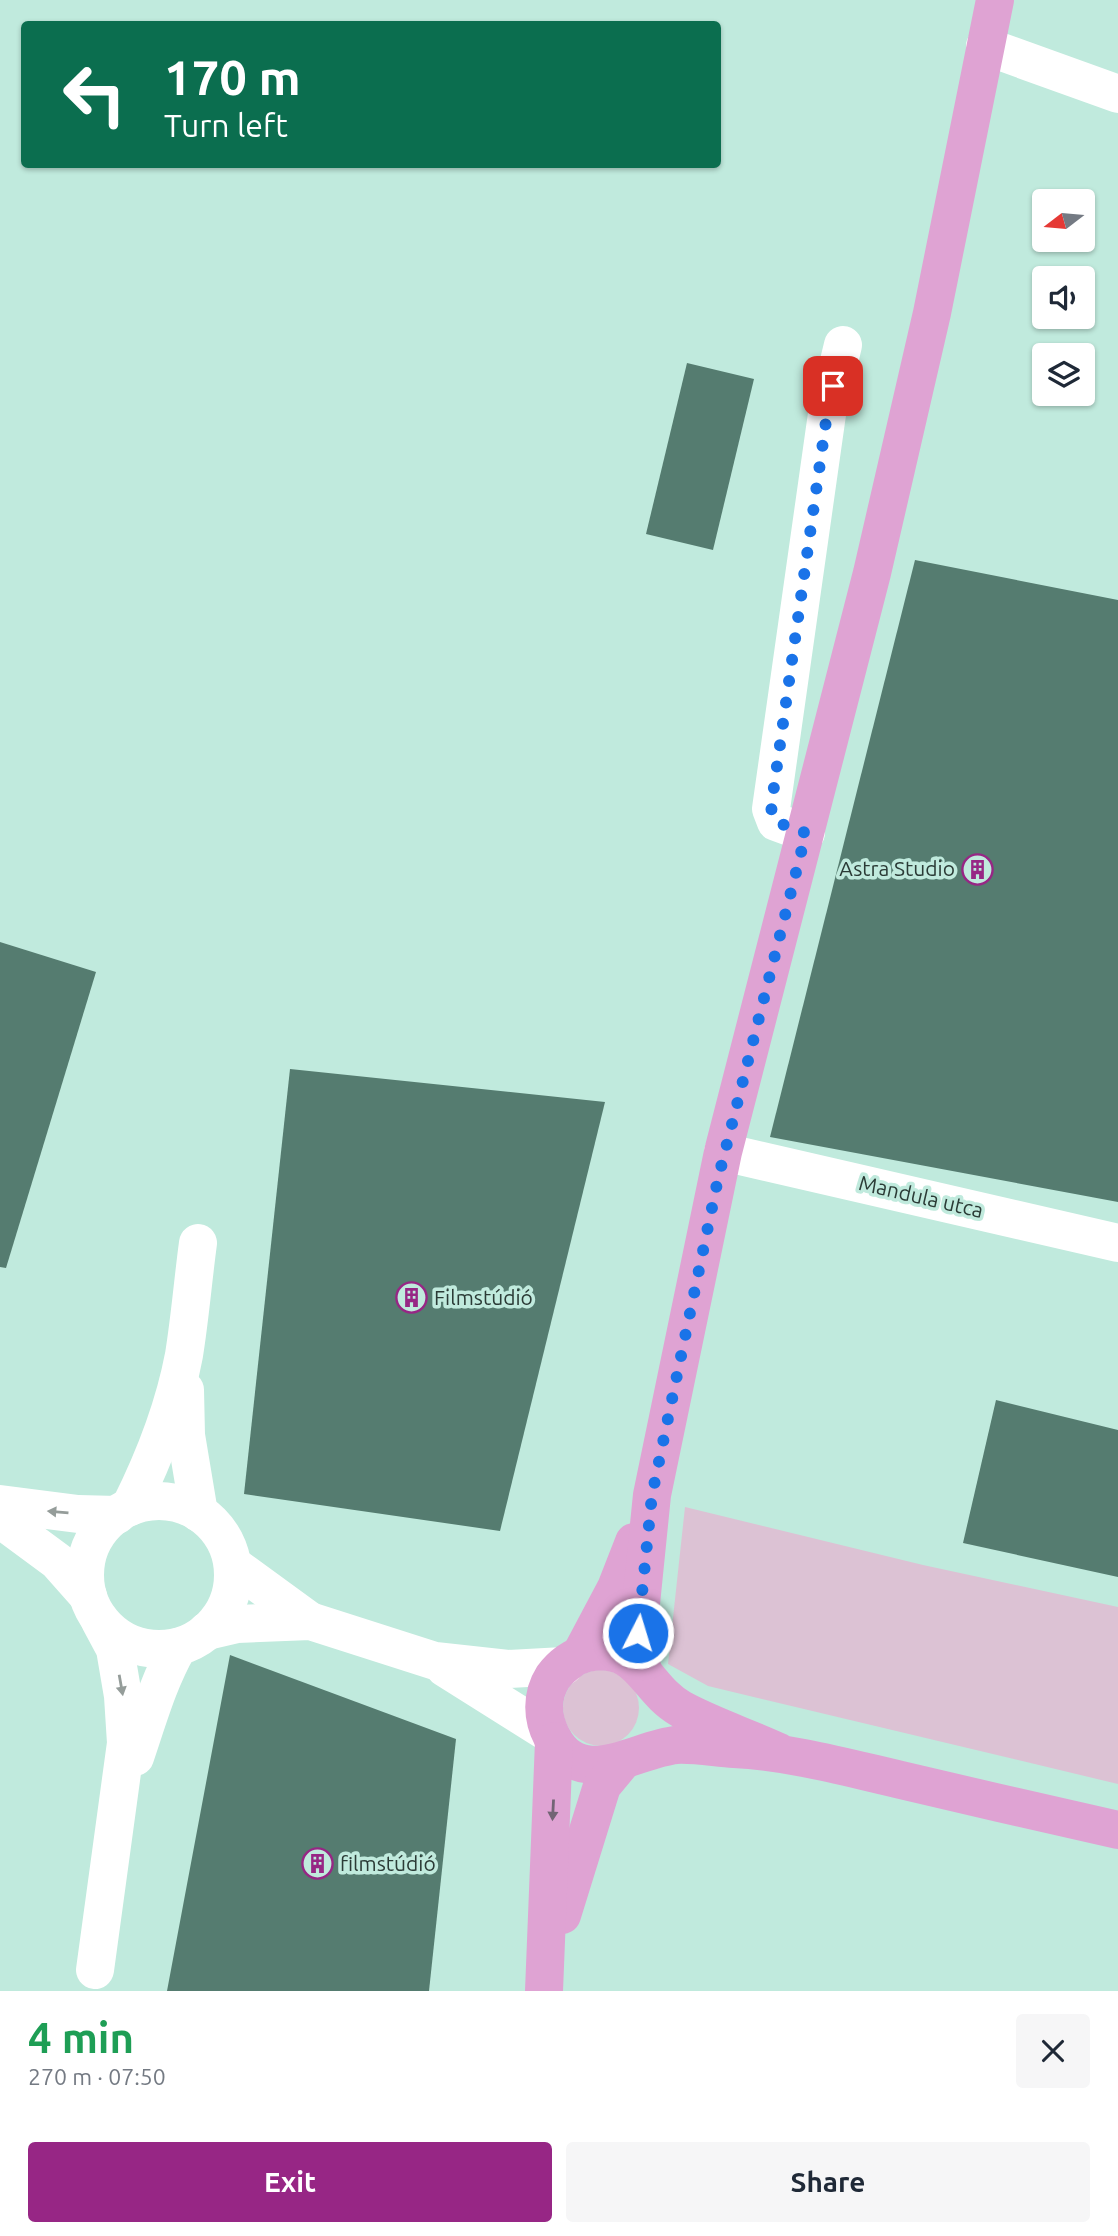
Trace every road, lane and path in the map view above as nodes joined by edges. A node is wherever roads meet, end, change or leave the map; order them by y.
1 (995, 0) edge
2 (985, 46) junction
3 (1118, 94) edge
4 (843, 345) dead end
5 (806, 833) junction
6 (723, 1152) junction
7 (1118, 1242) edge
8 (198, 1243) dead end
9 (183, 1356) junction
10 (652, 1495) junction
11 (0, 1504) edge
12 (123, 1511) junction
13 (199, 1513) junction
14 (0, 1519) edge
15 (233, 1564) junction
16 (94, 1608) junction
17 (310, 1621) junction
18 (193, 1639) junction
19 (572, 1660) junction
20 (435, 1661) junction
21 (648, 1676) junction
22 (552, 1737) junction
23 (779, 1752) junction
24 (628, 1759) junction
25 (120, 1791) junction
26 (1118, 1830) edge
27 (95, 1970) dead end
28 (545, 1979) edge

1 - 2 main road
2 - 3 street
2 - 5 main road
4 - 5 street
5 - 6 main road
6 - 7 street, Mandula utca
6 - 10 main road
8 - 9 street
9 - 12 street
9 - 13 street
10 - 19 main road
10 - 21 main road
12 -> 11 street
12 - 13 street
12 - 16 street
13 - 15 street
14 - 16 street
15 - 17 street
15 - 18 street
16 - 18 street
16 -> 25 street
17 - 18 street
17 - 20 street
18 - 25 street
19 - 20 street
19 - 21 main road
19 - 22 main road
20 - 22 street
21 - 23 main road
21 - 24 main road
22 - 24 main road
22 -> 28 main road
23 - 24 main road
23 - 26 main road
24 - 28 main road
25 - 27 street

